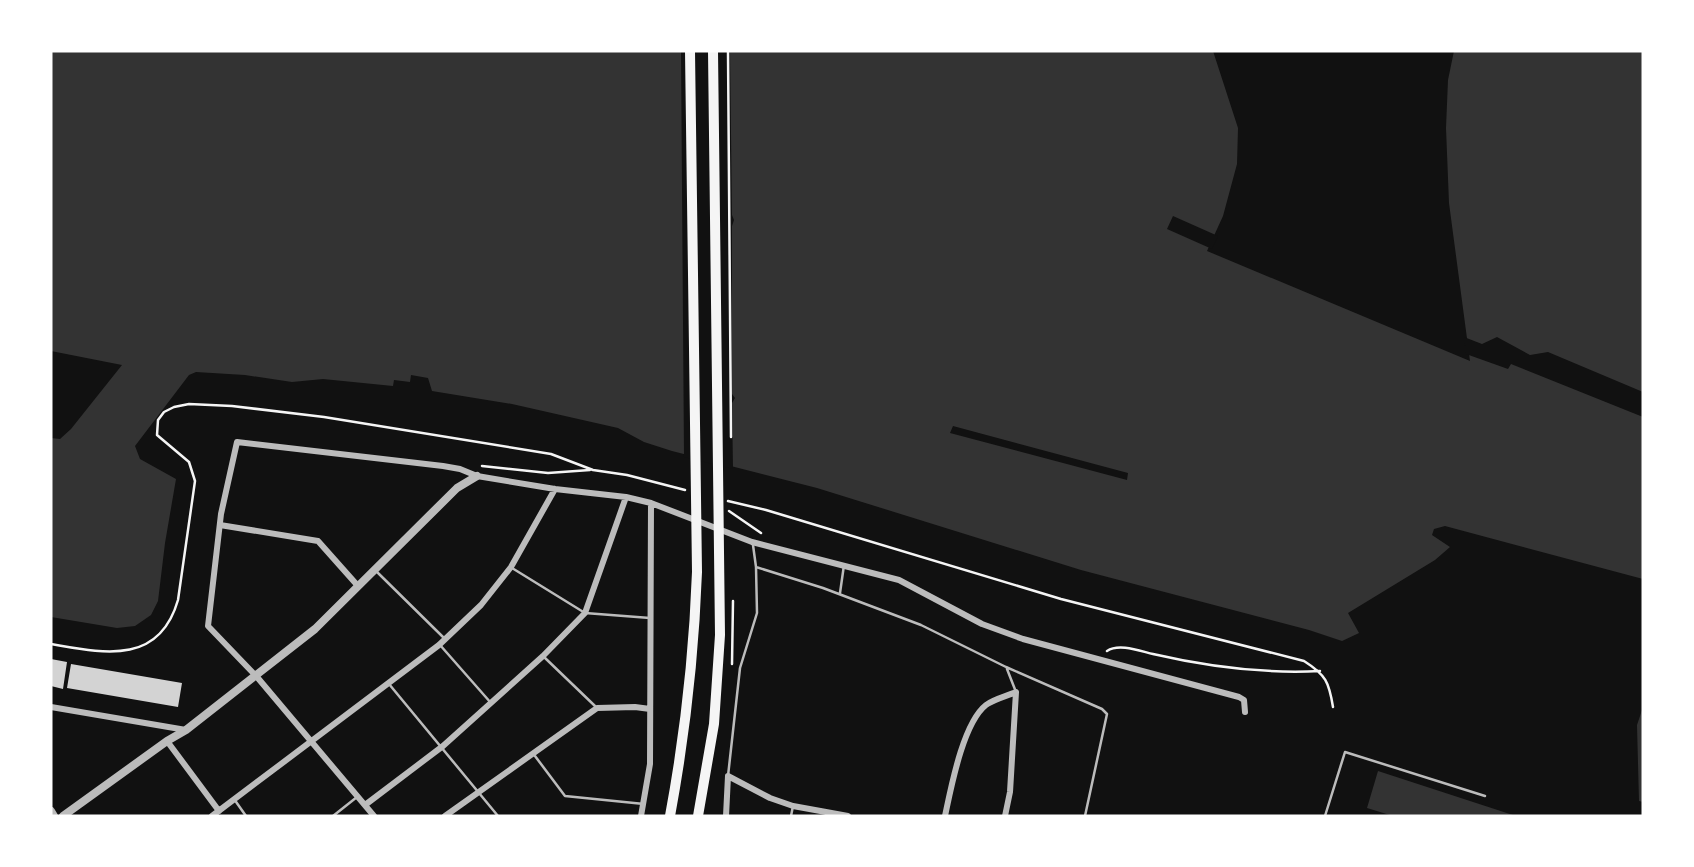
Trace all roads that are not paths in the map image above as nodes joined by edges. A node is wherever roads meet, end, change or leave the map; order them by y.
1 (690, 51) edge
2 (713, 51) edge
3 (477, 476) junction
4 (555, 489) junction
5 (626, 497) junction
6 (651, 503) junction
7 (220, 525) junction
8 (752, 542) junction
9 (844, 565) junction
10 (511, 567) junction
11 (756, 567) junction
12 (375, 570) junction
13 (358, 586) junction
14 (840, 594) junction
15 (585, 613) junction
16 (650, 618) junction
17 (445, 639) junction
18 (439, 645) junction
19 (543, 656) junction
20 (1006, 667) junction
21 (257, 677) junction
22 (388, 683) junction
23 (1016, 692) junction
24 (491, 703) junction
25 (51, 707) edge
26 (597, 708) junction
27 (650, 709) junction
28 (1245, 712) dead end
29 (186, 730) junction
30 (166, 741) junction
31 (310, 742) junction
32 (443, 746) junction
33 (533, 753) junction
34 (728, 776) junction
35 (479, 791) junction
36 (1485, 796) dead end
37 (357, 797) junction
38 (234, 799) junction
39 (643, 804) junction
40 (365, 805) junction
41 (793, 806) junction
42 (51, 811) edge
43 (219, 811) junction
44 (54, 816) edge
45 (63, 816) edge
46 (212, 816) edge
47 (246, 816) edge
48 (333, 816) edge
49 (374, 816) edge
50 (445, 816) edge
51 (498, 816) edge
52 (641, 816) edge
53 (670, 816) edge
54 (698, 816) edge
55 (726, 816) edge
56 (791, 816) edge
57 (848, 816) edge
58 (945, 816) edge
59 (1005, 816) edge
60 (1085, 816) edge
61 (1325, 816) edge

1 - 53 highway
2 - 54 highway
3 - 4 street
3 - 7 street
3 - 12 street
4 - 5 street
4 - 10 street
5 - 6 street
5 - 15 street
6 - 8 street
6 - 16 street
7 - 13 street
7 - 21 street
8 - 9 street
8 - 11 lane
9 - 14 lane
9 - 28 street
10 - 15 lane
10 - 17 street
11 - 14 lane
11 - 34 lane
12 - 13 street
12 - 17 lane
13 - 21 street
14 - 20 lane
15 - 16 lane
15 - 19 street
16 - 27 street
17 - 18 street
18 - 22 street
18 - 24 lane
19 - 24 street
19 - 26 lane
20 - 23 lane
20 - 60 lane
21 - 29 street
21 - 31 street
22 - 31 street
22 - 32 lane
23 - 58 street
23 - 59 street
24 - 32 street
25 - 29 street
26 - 27 street
26 - 33 street
27 - 39 street
29 - 30 street
30 - 43 street
30 - 45 street
31 - 37 street
31 - 38 street
32 - 35 lane
32 - 40 street
33 - 35 street
33 - 39 lane
34 - 41 street
34 - 55 street
35 - 50 street
35 - 51 lane
36 - 61 lane
37 - 40 street
37 - 48 lane
38 - 43 street
38 - 47 lane
39 - 52 street
40 - 49 street
41 - 56 lane
41 - 57 street
42 - 44 street
43 - 46 street

